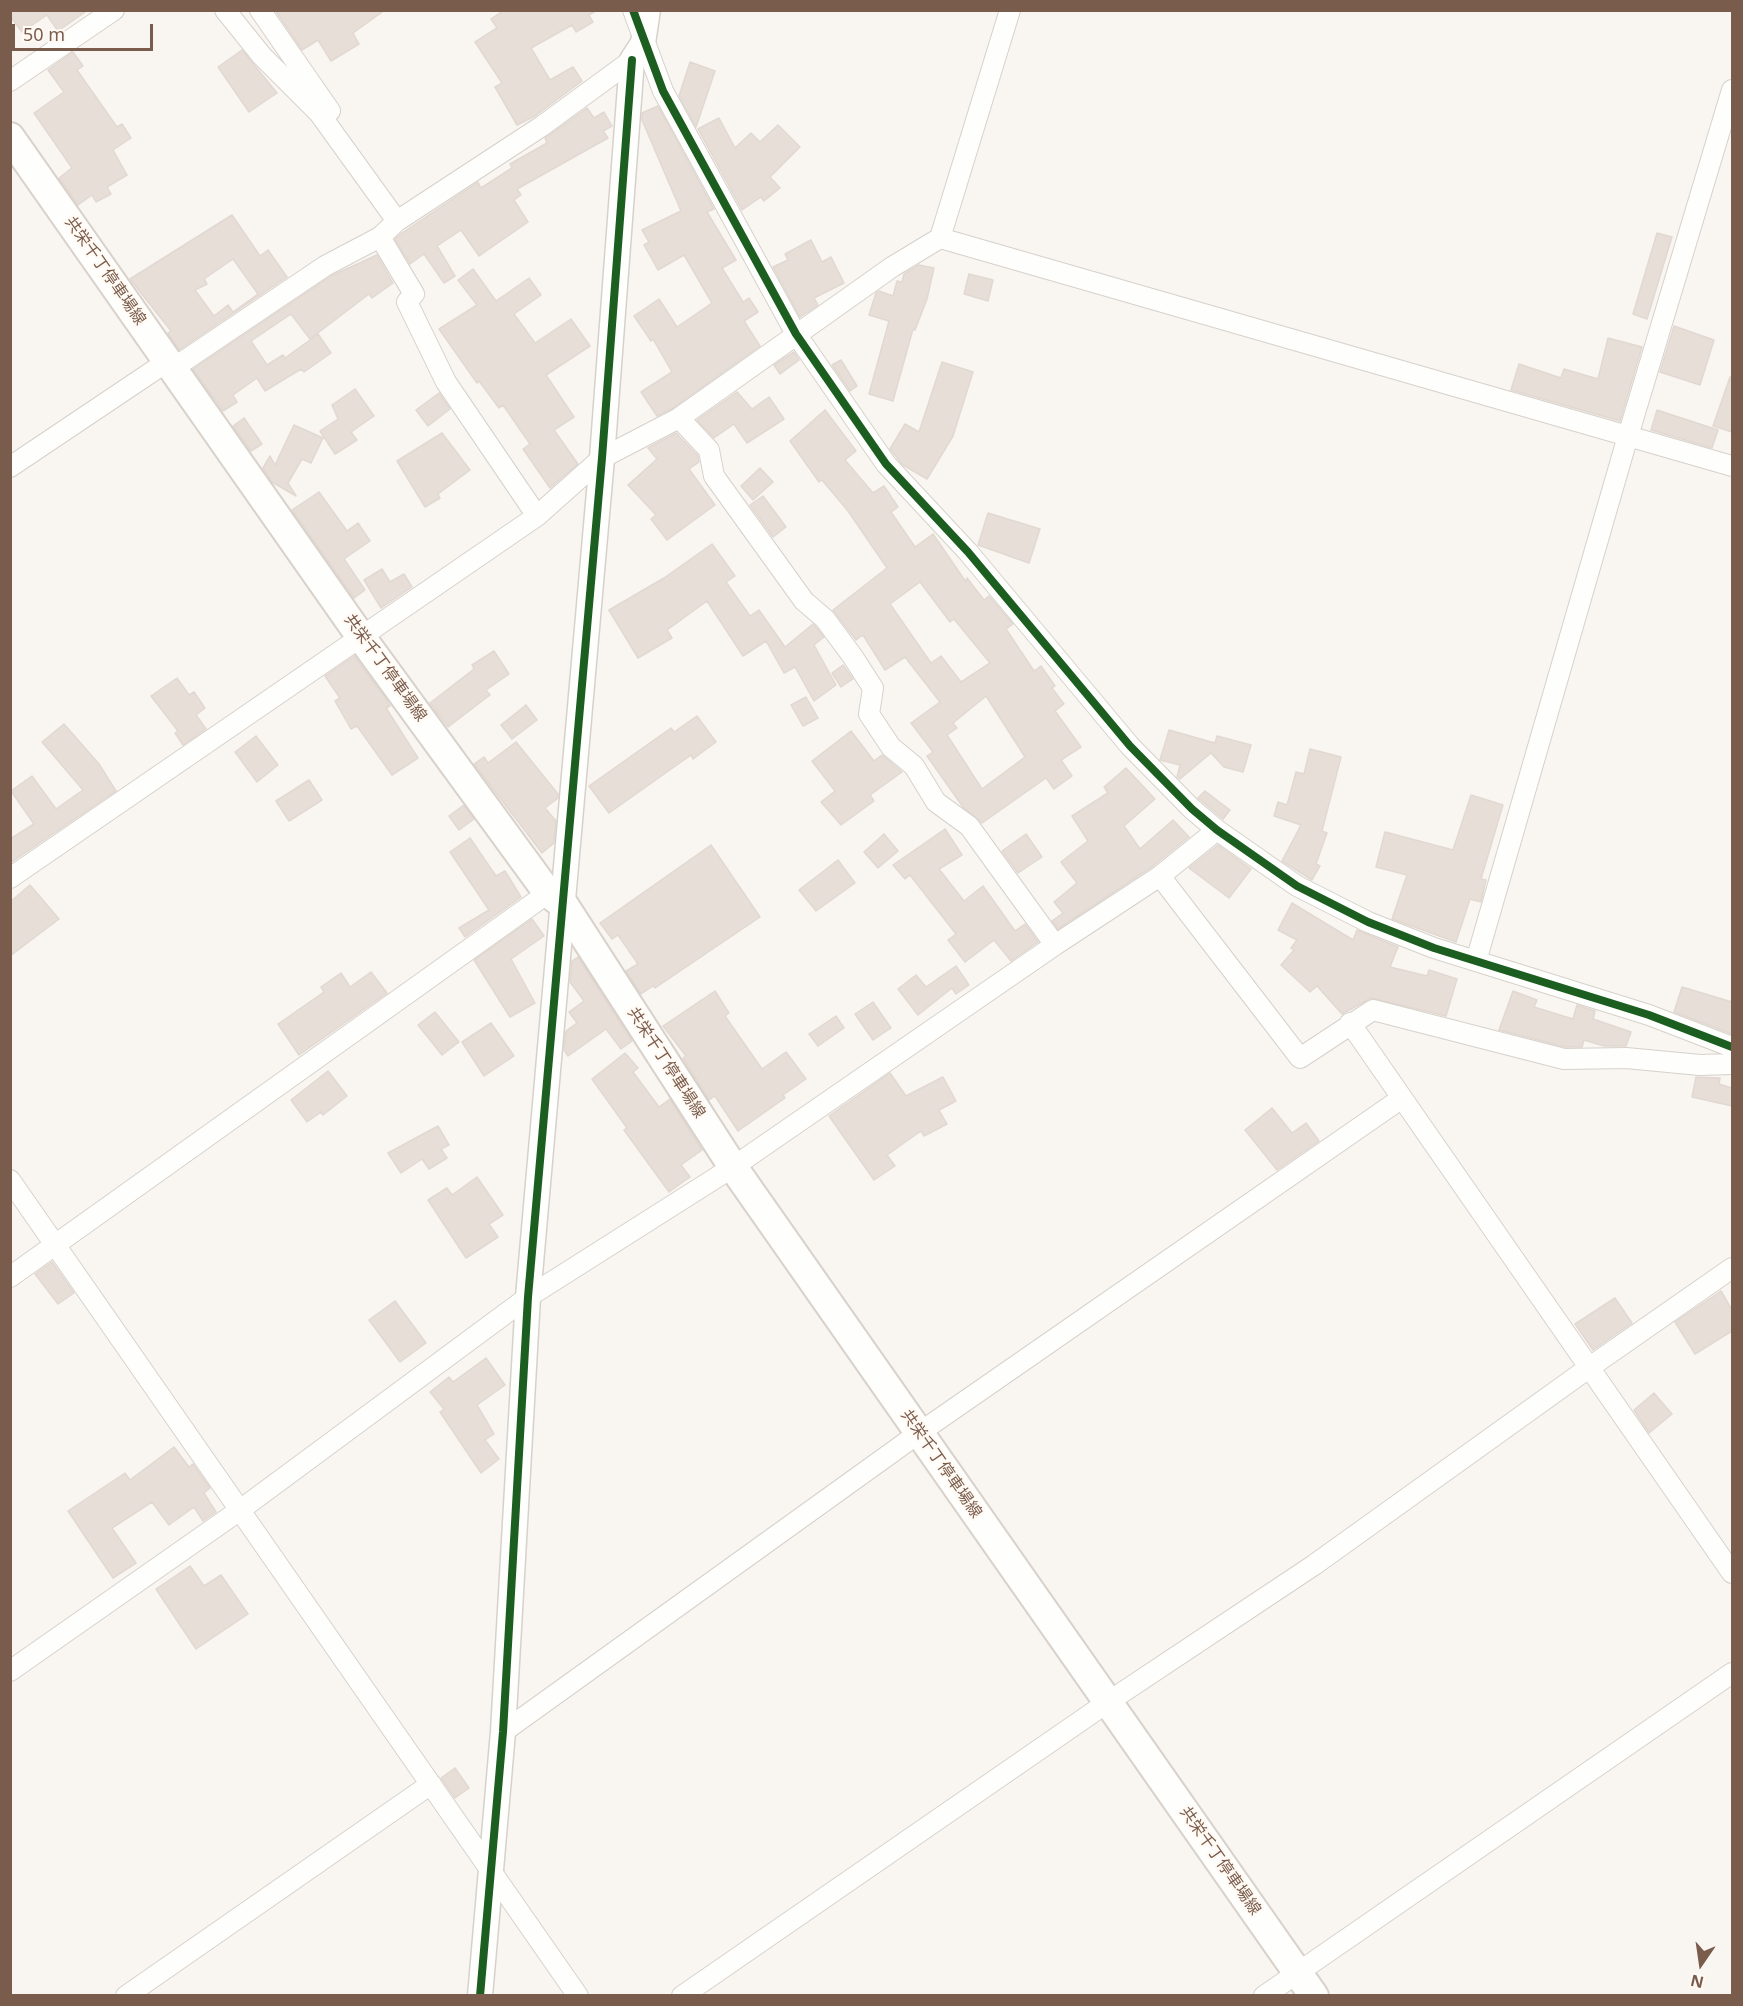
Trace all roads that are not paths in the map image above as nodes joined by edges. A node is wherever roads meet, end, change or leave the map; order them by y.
1 (114, 10) edge
2 (225, 10) edge
3 (260, 10) edge
4 (633, 10) edge
5 (648, 10) edge
6 (1010, 10) edge
7 (638, 52) junction
8 (10, 81) edge
9 (1732, 90) edge
10 (10, 137) edge
11 (400, 219) junction
12 (380, 237) junction
13 (940, 238) junction
14 (796, 334) junction
15 (168, 361) junction
16 (679, 418) junction
17 (1628, 436) junction
18 (602, 458) junction
19 (1732, 466) edge
20 (10, 467) edge
21 (537, 516) junction
22 (361, 637) junction
23 (1217, 830) junction
24 (1160, 876) junction
25 (10, 878) edge
26 (556, 899) junction
27 (1054, 945) junction
28 (1476, 961) junction
29 (1350, 1023) junction
30 (1732, 1047) edge
31 (1732, 1064) edge
32 (1402, 1098) junction
33 (733, 1167) junction
34 (10, 1180) edge
35 (56, 1245) junction
36 (1732, 1268) edge
37 (10, 1276) edge
38 (528, 1297) junction
39 (1590, 1367) junction
40 (920, 1433) junction
41 (240, 1510) junction
42 (1732, 1573) edge
43 (10, 1671) edge
44 (1732, 1673) edge
45 (1108, 1702) junction
46 (503, 1732) junction
47 (431, 1784) junction
48 (491, 1872) junction
49 (1298, 1972) junction
50 (126, 1995) edge
51 (480, 1995) edge
52 (578, 1995) edge
53 (682, 1995) edge
54 (1264, 1995) edge
55 (1314, 1995) edge

1 - 8 street
2 - 11 street
3 - 11 street
4 - 7 street
5 - 7 street
6 - 13 street
7 - 11 street
7 - 14 street
7 - 18 street
9 - 17 street
10 - 15 main road, 共栄千丁停車場線
11 - 12 street
12 - 15 street
12 - 21 street
13 - 14 street
13 - 17 street
14 - 16 street
14 - 23 street
15 - 20 street
15 - 22 main road, 共栄千丁停車場線
16 - 18 street
16 - 27 street
17 - 19 street
17 - 28 street
18 - 21 street
18 - 26 street
21 - 22 street
22 - 25 street
22 - 26 main road, 共栄千丁停車場線
23 - 24 street
23 - 28 street
24 - 27 street
24 - 29 street
26 - 33 main road, 共栄千丁停車場線
26 - 35 street
26 - 38 street
27 - 33 street
28 - 30 street
29 - 31 street
29 - 32 street
32 - 39 street
32 - 40 street
33 - 38 street
33 - 40 main road, 共栄千丁停車場線
34 - 35 street
35 - 37 street
35 - 41 street
36 - 39 street
38 - 41 street
38 - 46 street
39 - 42 street
39 - 45 street
40 - 45 main road, 共栄千丁停車場線
40 - 46 street
41 - 43 street
41 - 47 street
44 - 49 street
45 - 49 main road, 共栄千丁停車場線
45 - 53 street
46 - 48 street
47 - 48 street
47 - 50 street
48 - 51 street
48 - 52 street
49 - 54 street
49 - 55 main road, 共栄千丁停車場線

